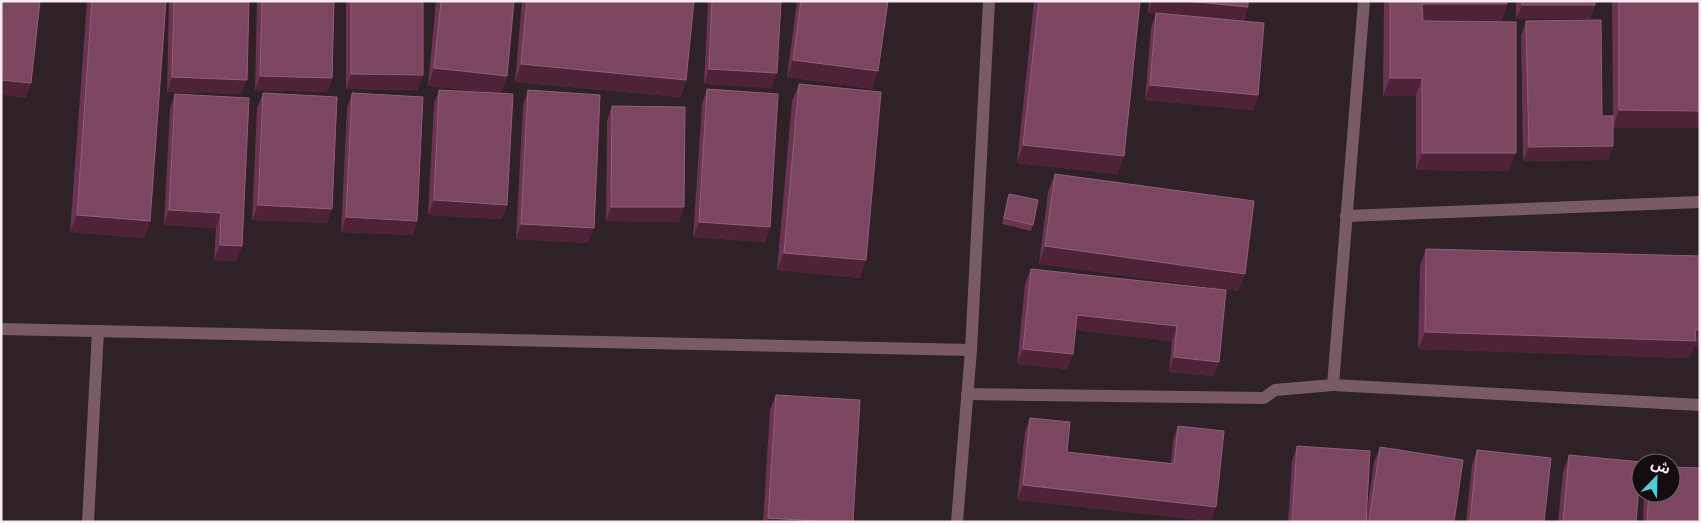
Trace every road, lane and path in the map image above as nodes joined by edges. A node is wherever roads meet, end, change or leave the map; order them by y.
1 (989, 1) edge
2 (1364, 1) edge
3 (1700, 202) edge
4 (1346, 216) junction
5 (1, 329) edge
6 (98, 331) junction
7 (971, 350) junction
8 (1333, 386) junction
9 (967, 394) junction
10 (1700, 405) edge
11 (88, 522) edge
12 (957, 522) edge

1 - 7 street
2 - 4 street
3 - 4 street
4 - 8 street
5 - 6 street
6 - 7 street
6 - 11 street
7 - 9 street
8 - 9 street
8 - 10 street
9 - 12 street

